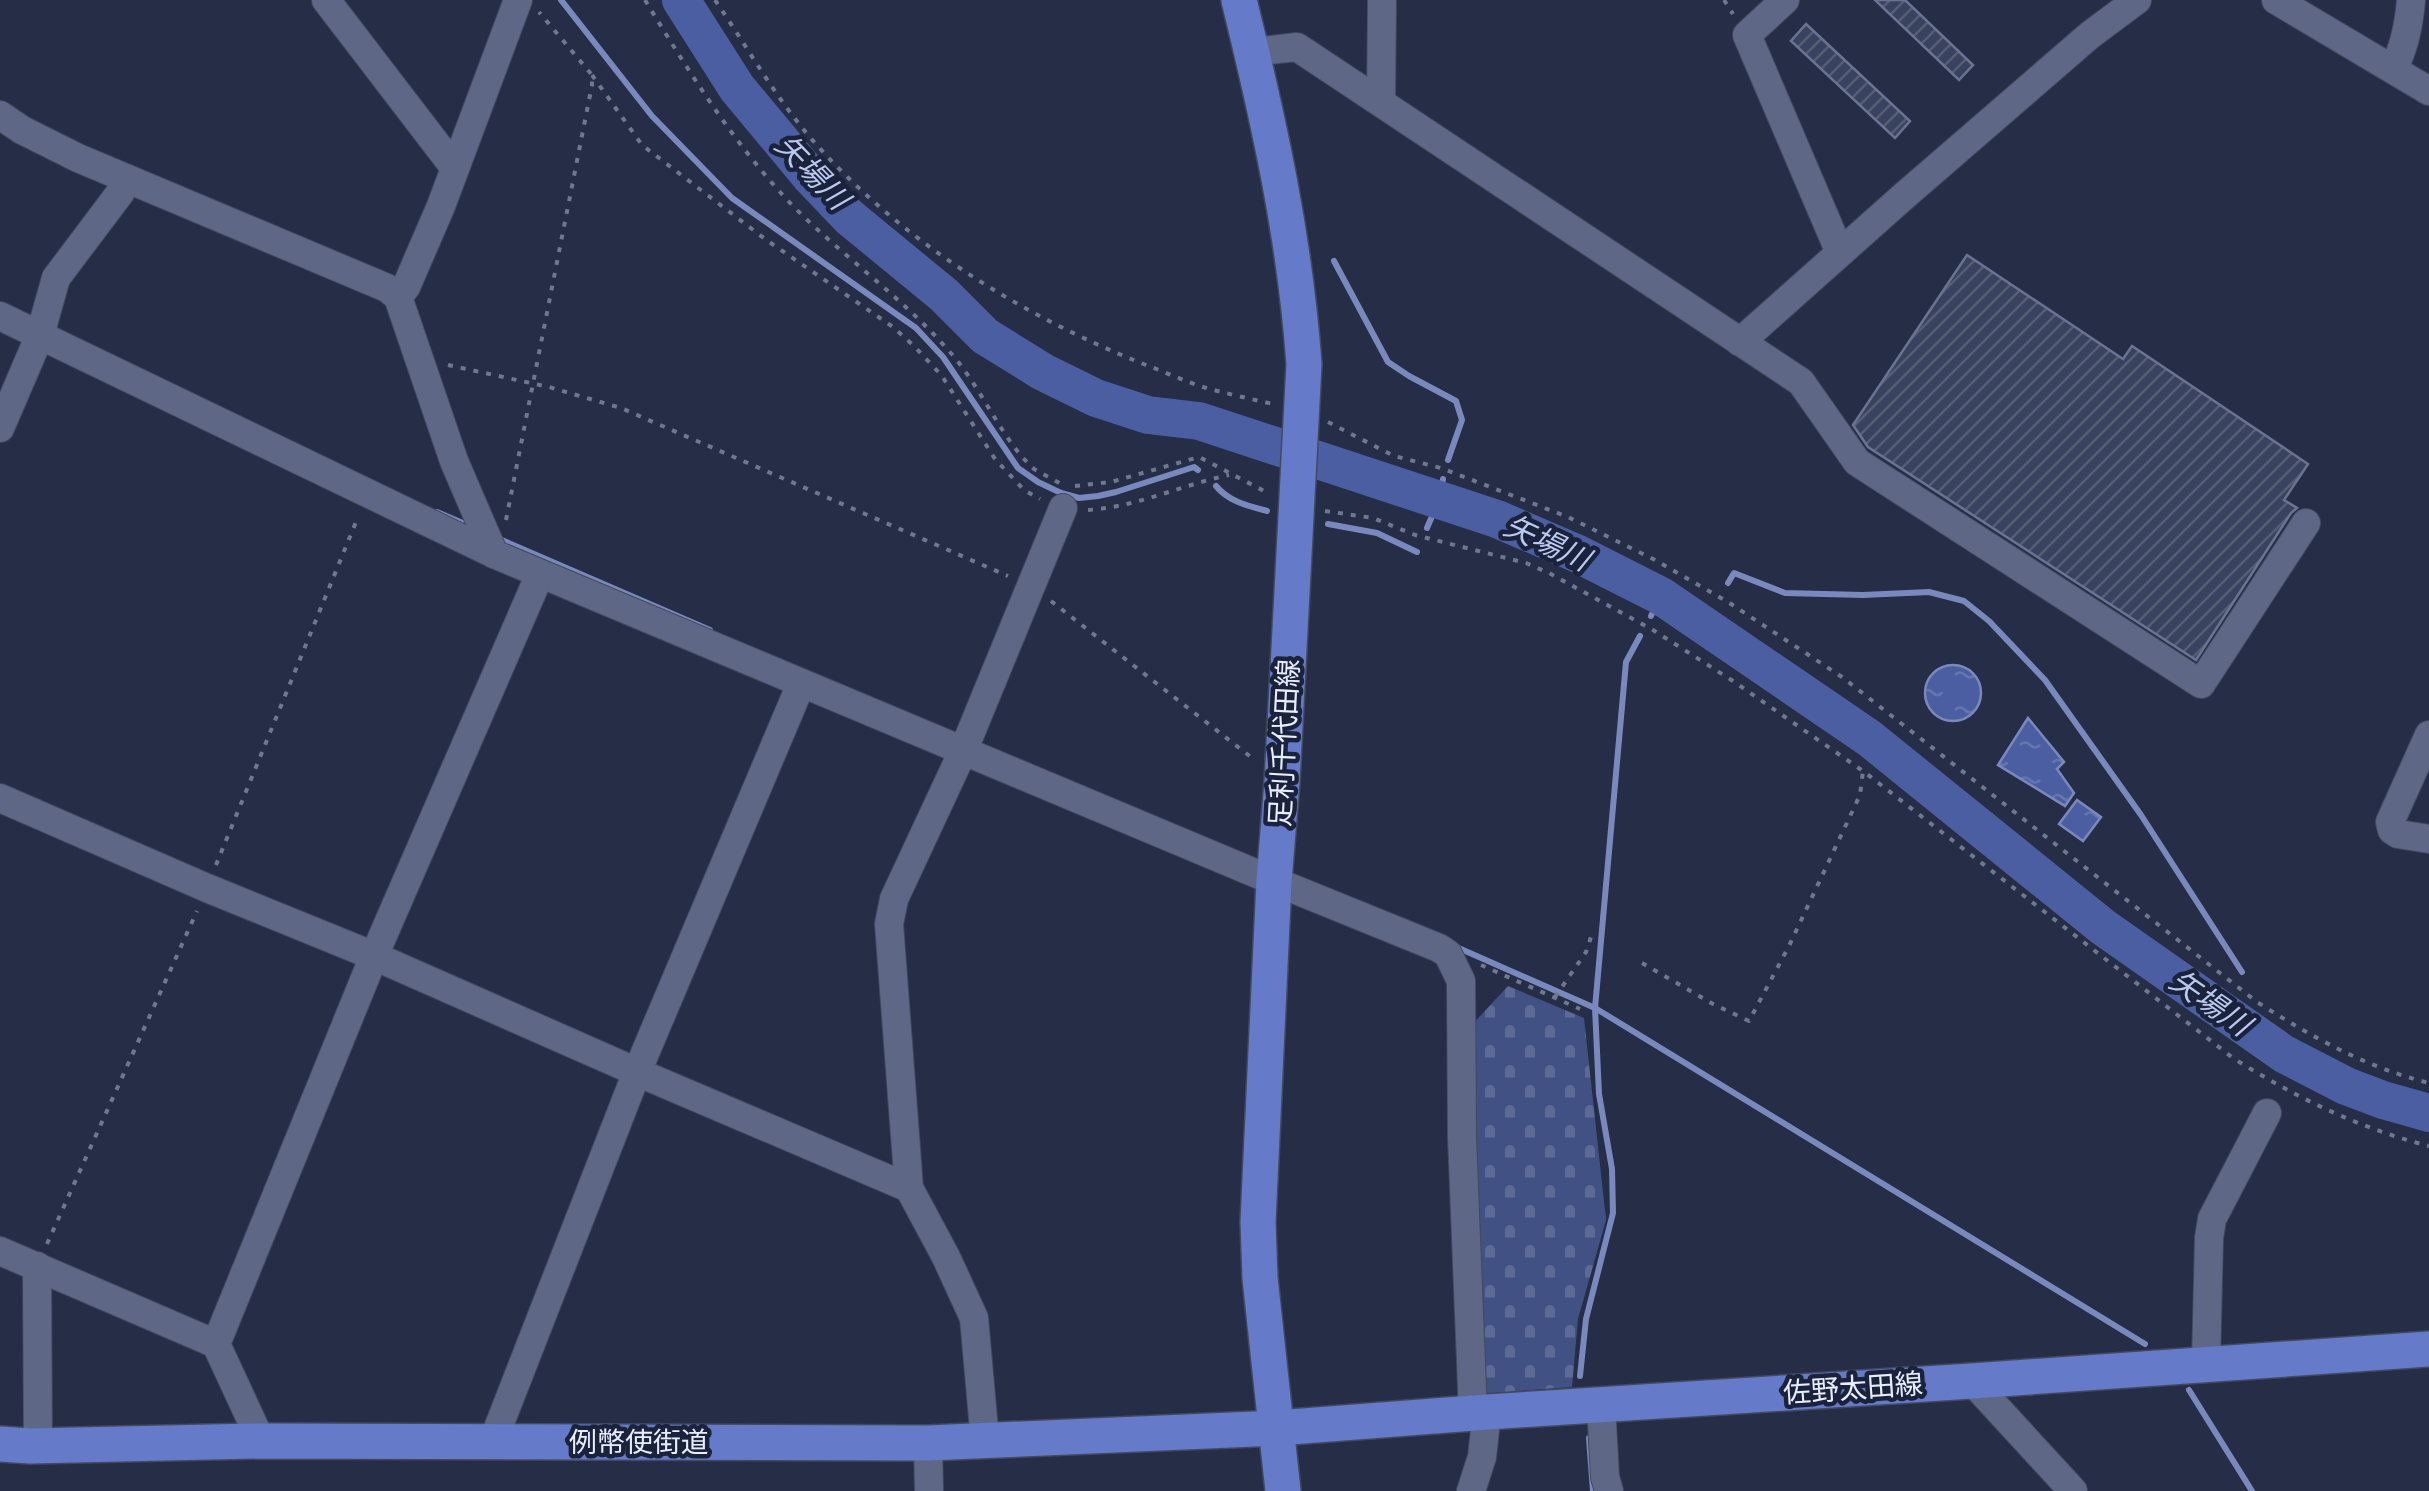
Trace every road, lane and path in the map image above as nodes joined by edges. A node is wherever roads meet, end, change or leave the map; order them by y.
1 (326, 0) edge
2 (645, 0) edge
3 (714, 0) edge
4 (1239, 0) edge
5 (1382, 0) edge
6 (1785, 0) edge
7 (2137, 0) edge
8 (2276, 0) edge
9 (2411, 0) edge
10 (527, 4) edge
11 (1252, 52) junction
12 (2393, 70) junction
13 (592, 75) junction
14 (2429, 91) edge
15 (1380, 102) junction
16 (0, 115) edge
17 (454, 167) junction
18 (128, 179) junction
19 (1842, 251) junction
20 (398, 297) junction
21 (0, 316) edge
22 (40, 334) junction
23 (1740, 342) junction
24 (419, 362) junction
25 (533, 383) junction
26 (1302, 416) junction
27 (0, 428) edge
28 (1231, 474) junction
29 (1298, 499) junction
30 (1063, 508) junction
31 (2306, 523) dead end
32 (494, 554) junction
33 (540, 574) junction
34 (1031, 586) junction
35 (801, 684) junction
36 (2429, 734) edge
37 (964, 749) junction
38 (1863, 772) junction
39 (1282, 782) junction
40 (0, 798) edge
41 (2429, 839) edge
42 (1274, 881) junction
43 (1590, 937) dead end
44 (1448, 954) junction
45 (374, 956) junction
46 (1642, 963) dead end
47 (1555, 997) junction
48 (1580, 1010) dead end
49 (636, 1072) junction
50 (2429, 1083) edge
51 (2267, 1113) dead end
52 (2429, 1146) edge
53 (909, 1188) junction
54 (0, 1250) edge
55 (37, 1266) junction
56 (216, 1344) junction
57 (2429, 1348) edge
58 (2206, 1364) junction
59 (1972, 1381) junction
60 (1601, 1404) junction
61 (1480, 1412) junction
62 (1277, 1428) junction
63 (494, 1441) junction
64 (985, 1441) junction
65 (261, 1442) junction
66 (928, 1443) junction
67 (0, 1444) edge
68 (38, 1446) junction
69 (2060, 1485) edge
70 (929, 1491) edge
71 (1283, 1491) edge
72 (1471, 1491) edge
73 (1609, 1491) edge

1 - 17 street
2 - 28 path
3 - 26 path
4 - 11 main road, 足利千代田線
5 - 15 street
6 - 19 street
7 - 19 street
8 - 12 street
9 - 12 street
10 - 13 path
10 - 17 street
11 - 15 street
11 - 26 main road, 足利千代田線
12 - 14 street
13 - 25 path
13 - 30 path
15 - 23 street
16 - 18 street
17 - 20 street
18 - 20 street
18 - 22 street
19 - 23 street
20 - 24 street
21 - 22 street
22 - 27 street
22 - 32 street
23 - 31 street
24 - 25 path
24 - 32 street
25 - 32 path
25 - 34 path
26 - 29 main road, 足利千代田線
26 - 50 path
28 - 29 path
28 - 30 path
29 - 38 path
29 - 39 main road, 足利千代田線
30 - 34 street
32 - 33 street
33 - 35 street
33 - 45 street
34 - 37 street
34 - 39 path
35 - 37 street
35 - 49 street
36 - 41 street
37 - 42 street
37 - 53 street
38 - 46 path
38 - 52 path
39 - 42 main road, 足利千代田線
40 - 45 street
42 - 44 street
42 - 62 main road, 足利千代田線
43 - 47 path
44 - 47 path
44 - 61 street
45 - 49 street
45 - 56 street
47 - 48 path
49 - 53 street
49 - 63 street
51 - 58 street
53 - 64 street
54 - 55 street
55 - 56 street
55 - 68 street
56 - 65 street
57 - 58 main road, 佐野太田線
58 - 59 main road, 佐野太田線
59 - 60 main road, 佐野太田線
59 - 69 street
60 - 61 main road, 佐野太田線
60 - 73 street
61 - 62 main road, 佐野太田線
61 - 72 street
62 - 64 main road, 例幣使街道
62 - 71 main road, 足利千代田線
63 - 65 main road, 例幣使街道
63 - 66 main road, 例幣使街道
64 - 66 main road, 例幣使街道
65 - 68 main road, 例幣使街道
66 - 70 street
67 - 68 main road, 例幣使街道

